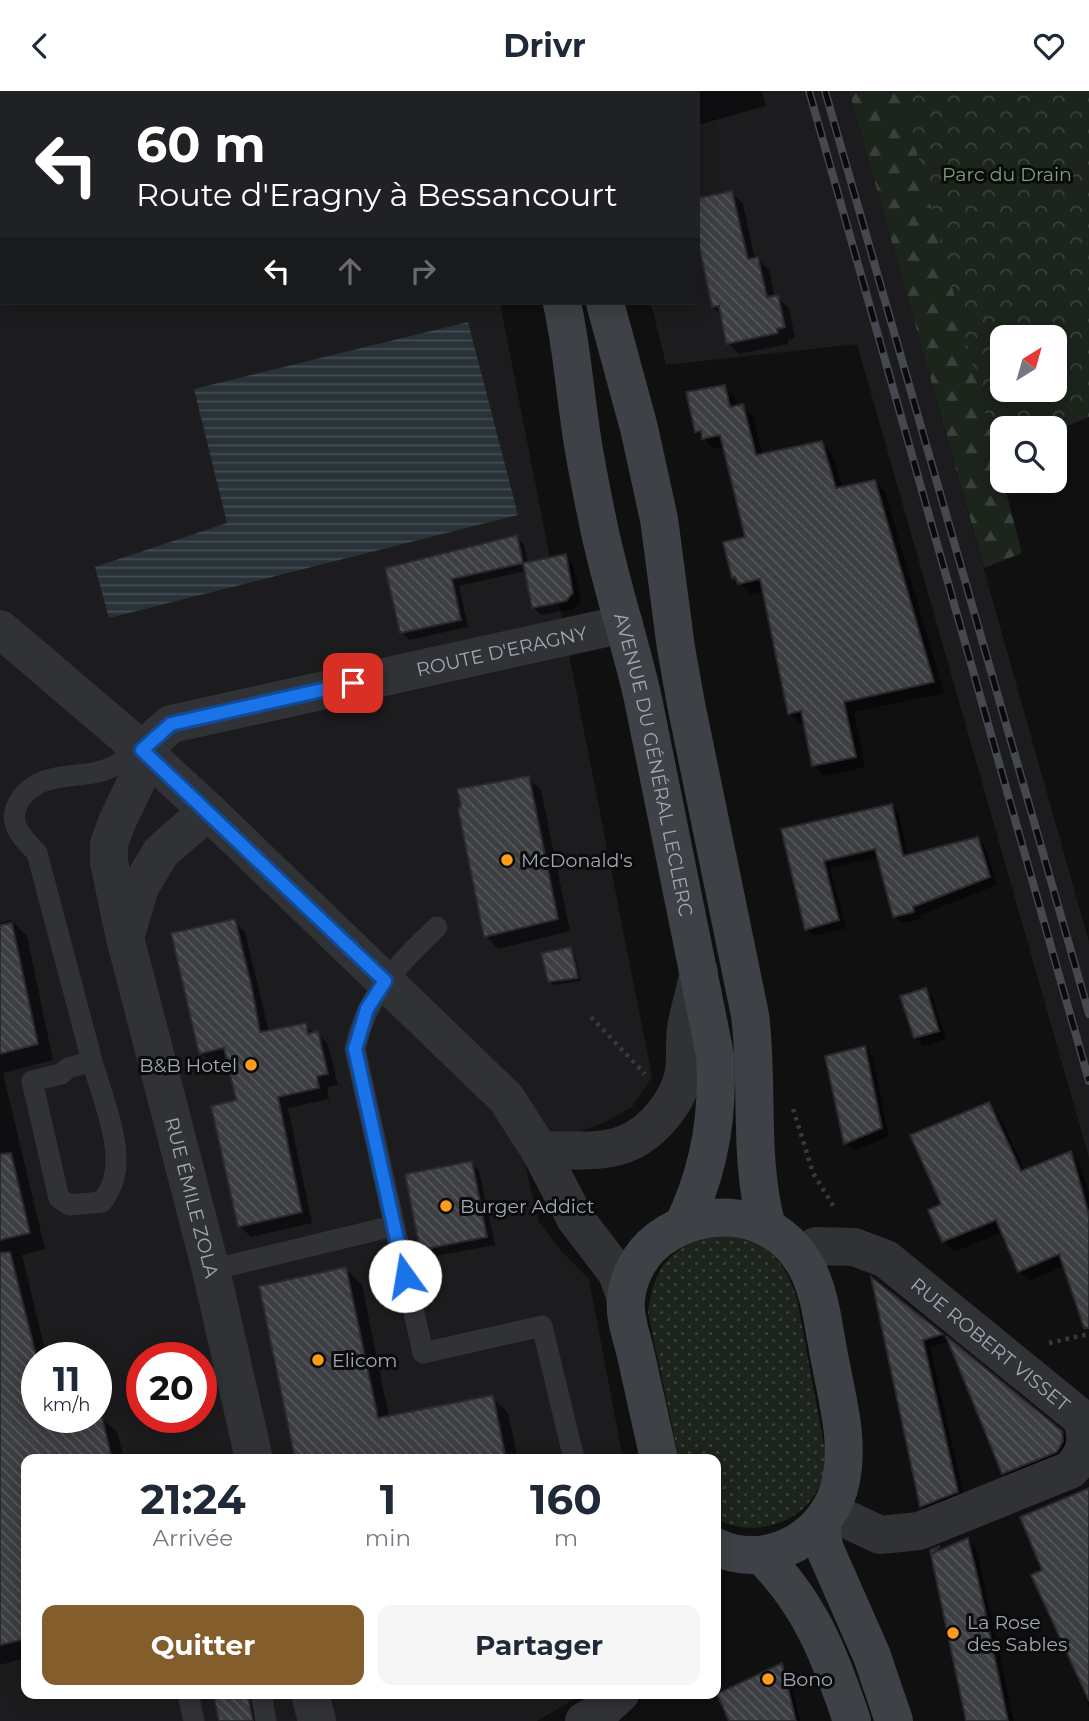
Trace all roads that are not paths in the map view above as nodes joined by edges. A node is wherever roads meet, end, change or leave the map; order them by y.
1 (562, 305) edge
2 (604, 305) edge
3 (614, 488) junction
4 (624, 624) junction
5 (0, 629) edge
6 (142, 750) junction
7 (8, 807) edge
8 (208, 811) junction
9 (437, 927) dead end
10 (125, 938) junction
11 (699, 972) junction
12 (385, 981) junction
13 (92, 1061) junction
14 (540, 1151) junction
15 (393, 1226) junction
16 (767, 1227) junction
17 (581, 1228) junction
18 (671, 1232) junction
19 (800, 1256) junction
20 (211, 1271) junction
21 (626, 1299) junction
22 (253, 1454) edge
23 (573, 1454) edge
24 (658, 1454) edge
25 (825, 1518) junction
26 (732, 1553) edge
27 (189, 1699) edge
28 (262, 1699) edge
29 (311, 1699) edge
30 (614, 1699) edge
31 (194, 1721) edge
32 (266, 1721) edge
33 (317, 1721) edge
34 (584, 1721) edge
35 (852, 1721) edge
36 (894, 1721) edge

1 - 3 main road, AVENUE DU GÉNÉRAL LECLERC
2 - 3 main road, AVENUE DU GÉNÉRAL LECLERC
3 - 4 main road, AVENUE DU GÉNÉRAL LECLERC
3 - 16 main road, AVENUE DU GÉNÉRAL LECLERC
4 - 6 street, ROUTE D'ERAGNY
4 - 11 main road, AVENUE DU GÉNÉRAL LECLERC
5 - 6 street
6 - 7 lane
6 - 8 street
6 - 10 street, RUE ÉMILE ZOLA
7 - 13 lane
8 - 10 street
8 - 12 street
9 - 12 lane
10 - 20 street, RUE ÉMILE ZOLA
11 - 14 street
11 - 18 main road, AVENUE DU GÉNÉRAL LECLERC
12 - 14 street
12 - 15 lane
13 - 13 lane
14 - 17 street
15 - 20 lane
15 - 23 lane
16 - 18 main road
16 - 19 main road
17 - 18 street
17 - 21 street
18 - 21 main road, AVENUE DU GÉNÉRAL LECLERC
19 - 25 main road
19 - 25 street, RUE ROBERT VISSET
20 - 22 street, RUE ÉMILE ZOLA
21 - 24 main road, AVENUE DU GÉNÉRAL LECLERC
25 - 26 main road
25 - 36 main road
26 - 35 main road
27 - 31 lane
28 - 32 lane
29 - 33 street
30 - 34 street

